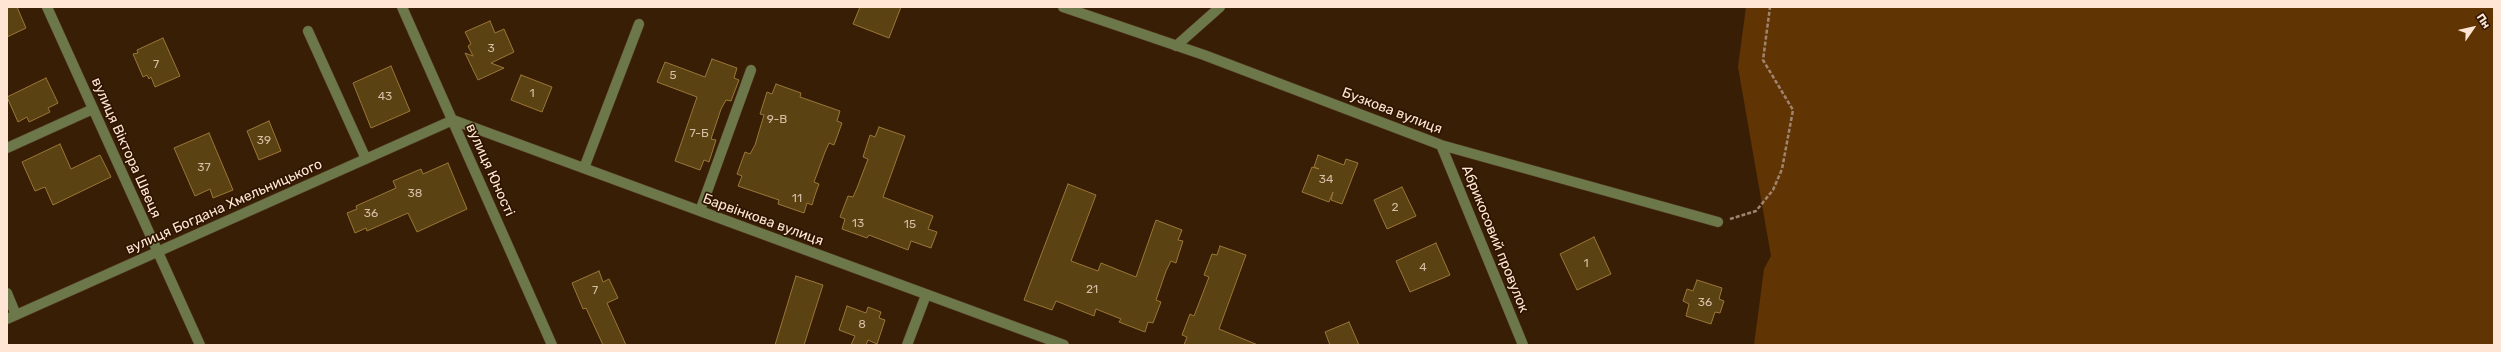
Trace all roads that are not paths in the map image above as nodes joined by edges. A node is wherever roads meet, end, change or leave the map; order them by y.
1 (47, 7) edge
2 (402, 7) edge
3 (1063, 7) edge
4 (1220, 7) edge
5 (639, 24) dead end
6 (308, 31) dead end
7 (1176, 46) junction
8 (751, 70) dead end
9 (93, 109) junction
10 (453, 120) junction
11 (1441, 144) junction
12 (7, 148) edge
13 (366, 159) junction
14 (584, 168) junction
15 (700, 211) junction
16 (1718, 222) road end
17 (158, 252) junction
18 (7, 293) edge
19 (926, 295) junction
20 (12, 317) edge
21 (200, 345) edge
22 (552, 345) edge
23 (907, 345) edge
24 (1064, 345) edge
25 (1523, 345) edge

1 - 9 street, вулиця Віктора Швеця
2 - 10 street, вулиця Юності
3 - 7 street, Бузкова вулиця
4 - 7 street
5 - 14 street
6 - 13 street
7 - 11 street, Бузкова вулиця
8 - 15 street
9 - 12 street
9 - 17 street, вулиця Віктора Швеця
10 - 13 street, вулиця Богдана Хмельницького
10 - 14 street, Барвінкова вулиця
10 - 22 street, вулиця Юності
11 - 16 street, Бузкова вулиця
11 - 25 street, Абрикосовий провулок
13 - 17 street, вулиця Богдана Хмельницького
14 - 15 street, Барвінкова вулиця
15 - 19 street, Барвінкова вулиця
17 - 20 street, вулиця Богдана Хмельницького
17 - 21 street, вулиця Віктора Швеця
18 - 20 street
19 - 23 street
19 - 24 street, Барвінкова вулиця

